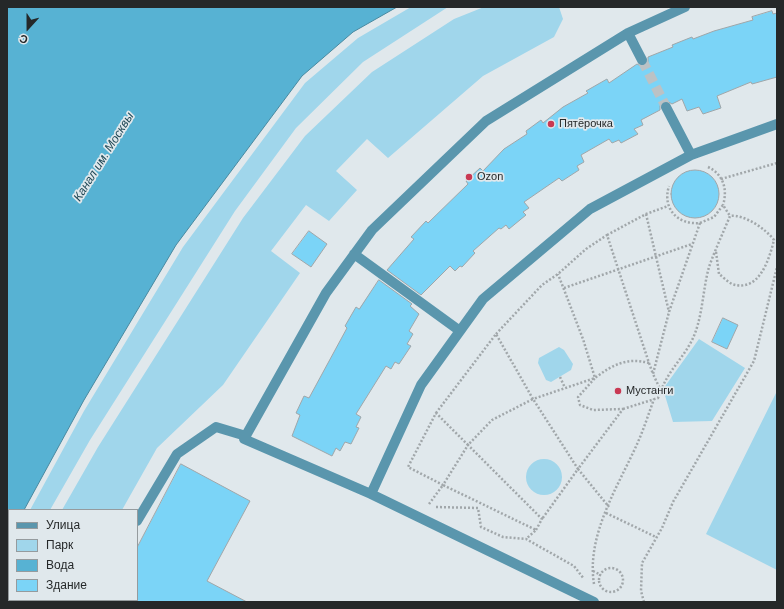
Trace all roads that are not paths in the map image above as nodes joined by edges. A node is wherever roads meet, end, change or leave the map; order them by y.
1 (685, 7) edge
2 (628, 33) junction
3 (642, 60) tunnel mouth
4 (666, 107) tunnel mouth
5 (777, 124) edge
6 (691, 155) junction
7 (354, 254) junction
8 (460, 331) junction
9 (246, 436) junction
10 (371, 494) junction
11 (138, 519) edge
12 (594, 602) edge

1 - 2 lane
2 - 3 lane
2 - 7 lane
4 - 6 lane
5 - 6 lane
6 - 8 lane
7 - 8 lane
7 - 9 lane
8 - 10 lane
9 - 10 lane
9 - 11 lane
10 - 12 lane

